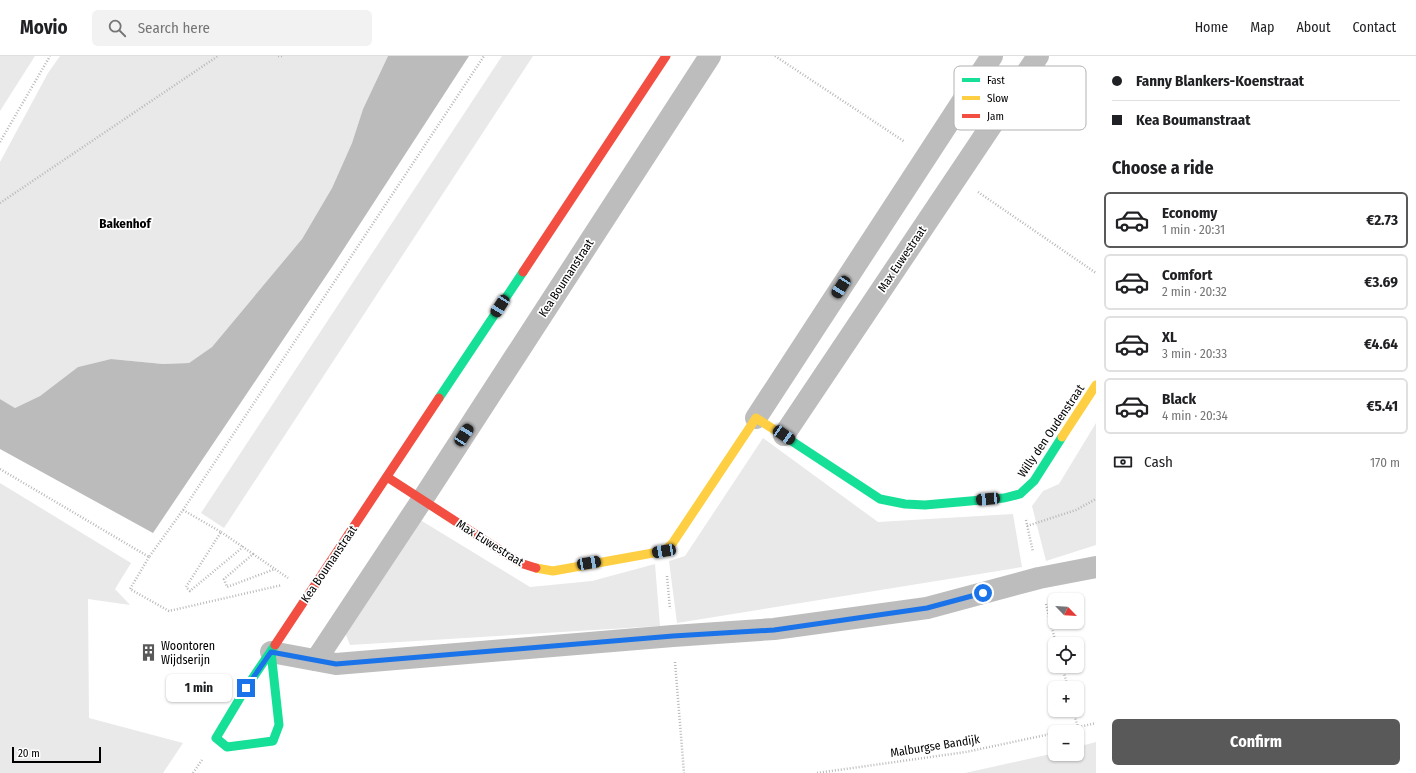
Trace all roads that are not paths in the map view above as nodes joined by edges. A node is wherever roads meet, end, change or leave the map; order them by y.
1 (666, 56) edge
2 (710, 56) edge
3 (992, 56) edge
4 (1038, 56) edge
5 (985, 66) edge
6 (1031, 66) edge
7 (954, 114) edge
8 (988, 130) edge
9 (1096, 385) edge
10 (756, 418) junction
11 (784, 435) junction
12 (387, 477) junction
13 (422, 500) junction
14 (1096, 567) edge
15 (271, 652) junction
16 (316, 660) junction

1 - 12 street, Kea Boumanstraat
2 - 13 street, Kea Boumanstraat
3 - 5 street, Max Euwestraat
4 - 6 street, Max Euwestraat
7 - 10 street, Max Euwestraat
8 - 11 street, Max Euwestraat
9 - 11 street, Willy den Oudenstraat
10 - 11 street
10 - 13 street, Max Euwestraat
12 - 13 street
12 - 15 street, Kea Boumanstraat
13 - 16 street, Kea Boumanstraat
14 - 16 street
15 - 15 street, Kea Boumanstraat
15 - 16 street

